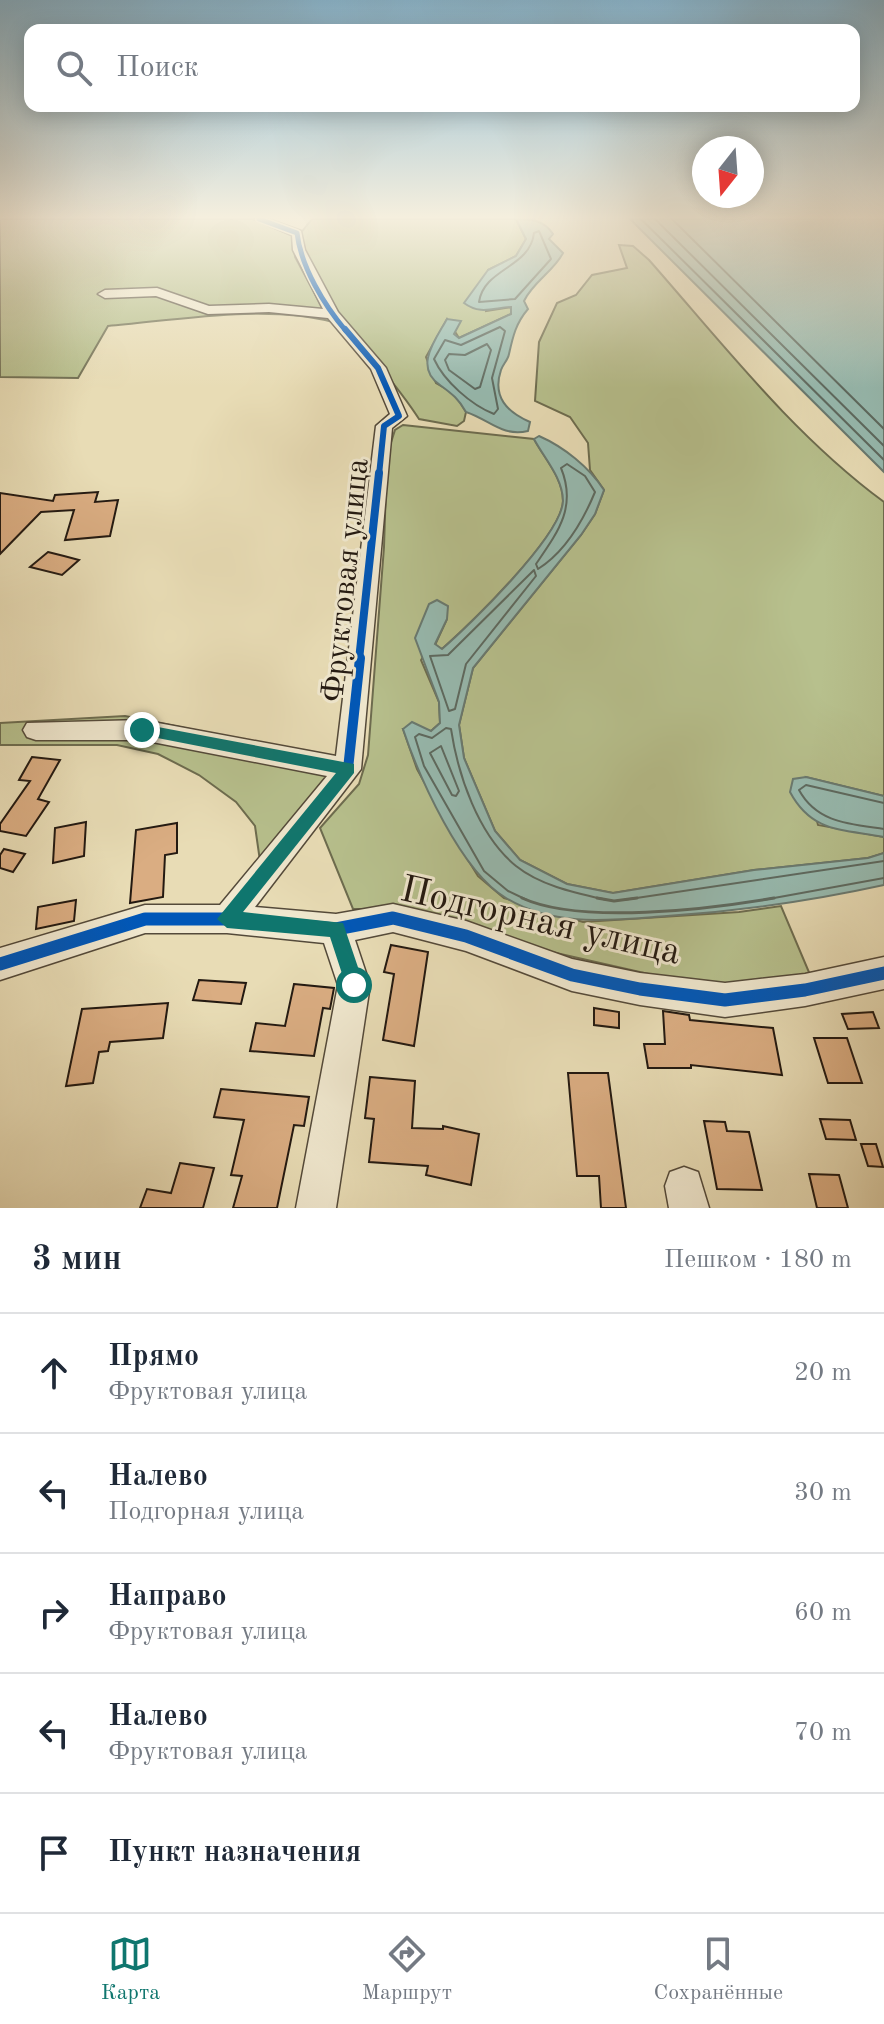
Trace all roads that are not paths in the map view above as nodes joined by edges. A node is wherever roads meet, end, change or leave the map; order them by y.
1 (312, 275) edge
2 (105, 294) dead end
3 (332, 314) junction
4 (36, 730) dead end
5 (348, 769) junction
6 (227, 919) junction
7 (336, 929) junction
8 (0, 964) edge
9 (884, 973) edge
10 (316, 1208) edge

1 - 3 street, Фруктовая улица
2 - 3 street
3 - 5 street, Фруктовая улица
4 - 5 street
5 - 6 street
6 - 7 street, Подгорная улица
6 - 8 street, Подгорная улица
7 - 9 street, Подгорная улица
7 - 10 street

